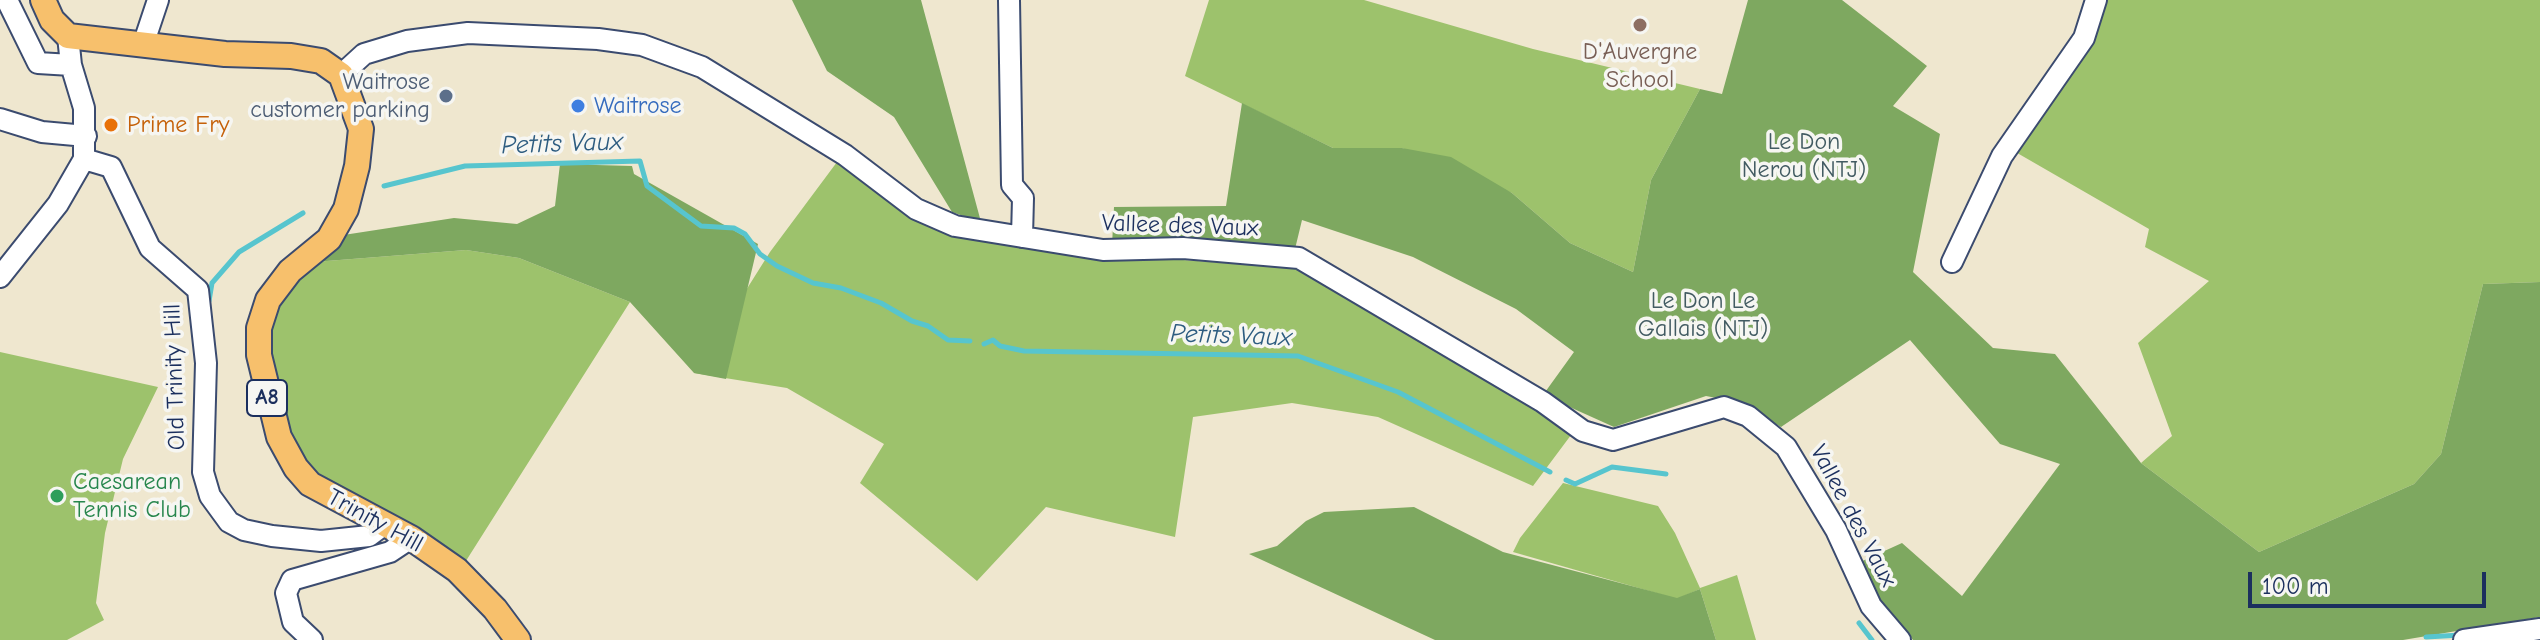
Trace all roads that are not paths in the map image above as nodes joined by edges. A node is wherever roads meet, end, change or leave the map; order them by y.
1 (7, 0) edge
2 (43, 0) edge
3 (158, 0) edge
4 (1009, 0) edge
5 (2096, 0) edge
6 (68, 36) junction
7 (143, 45) junction
8 (71, 65) junction
9 (341, 75) junction
10 (0, 119) edge
11 (86, 136) junction
12 (84, 159) junction
13 (1022, 237) junction
14 (1952, 262) dead end
15 (0, 277) edge
16 (385, 524) junction
17 (411, 538) junction
18 (2540, 629) edge
19 (312, 640) edge
20 (518, 640) edge
21 (1900, 640) edge
22 (2464, 640) edge

1 - 8 street
2 - 6 main road
3 - 7 street
4 - 13 street
5 - 14 street
6 - 7 main road
6 - 8 street
7 - 9 main road
8 - 11 street
9 - 13 street, Vallee des Vaux
9 - 16 main road, Trinity Hill / A8
10 - 11 street
11 - 12 street
12 - 15 street
12 - 16 street, Old Trinity Hill
13 - 21 street, Vallee des Vaux
16 - 17 main road, Trinity Hill / A8
17 - 19 street
17 - 20 main road, Trinity Hill / A8
18 - 22 street

